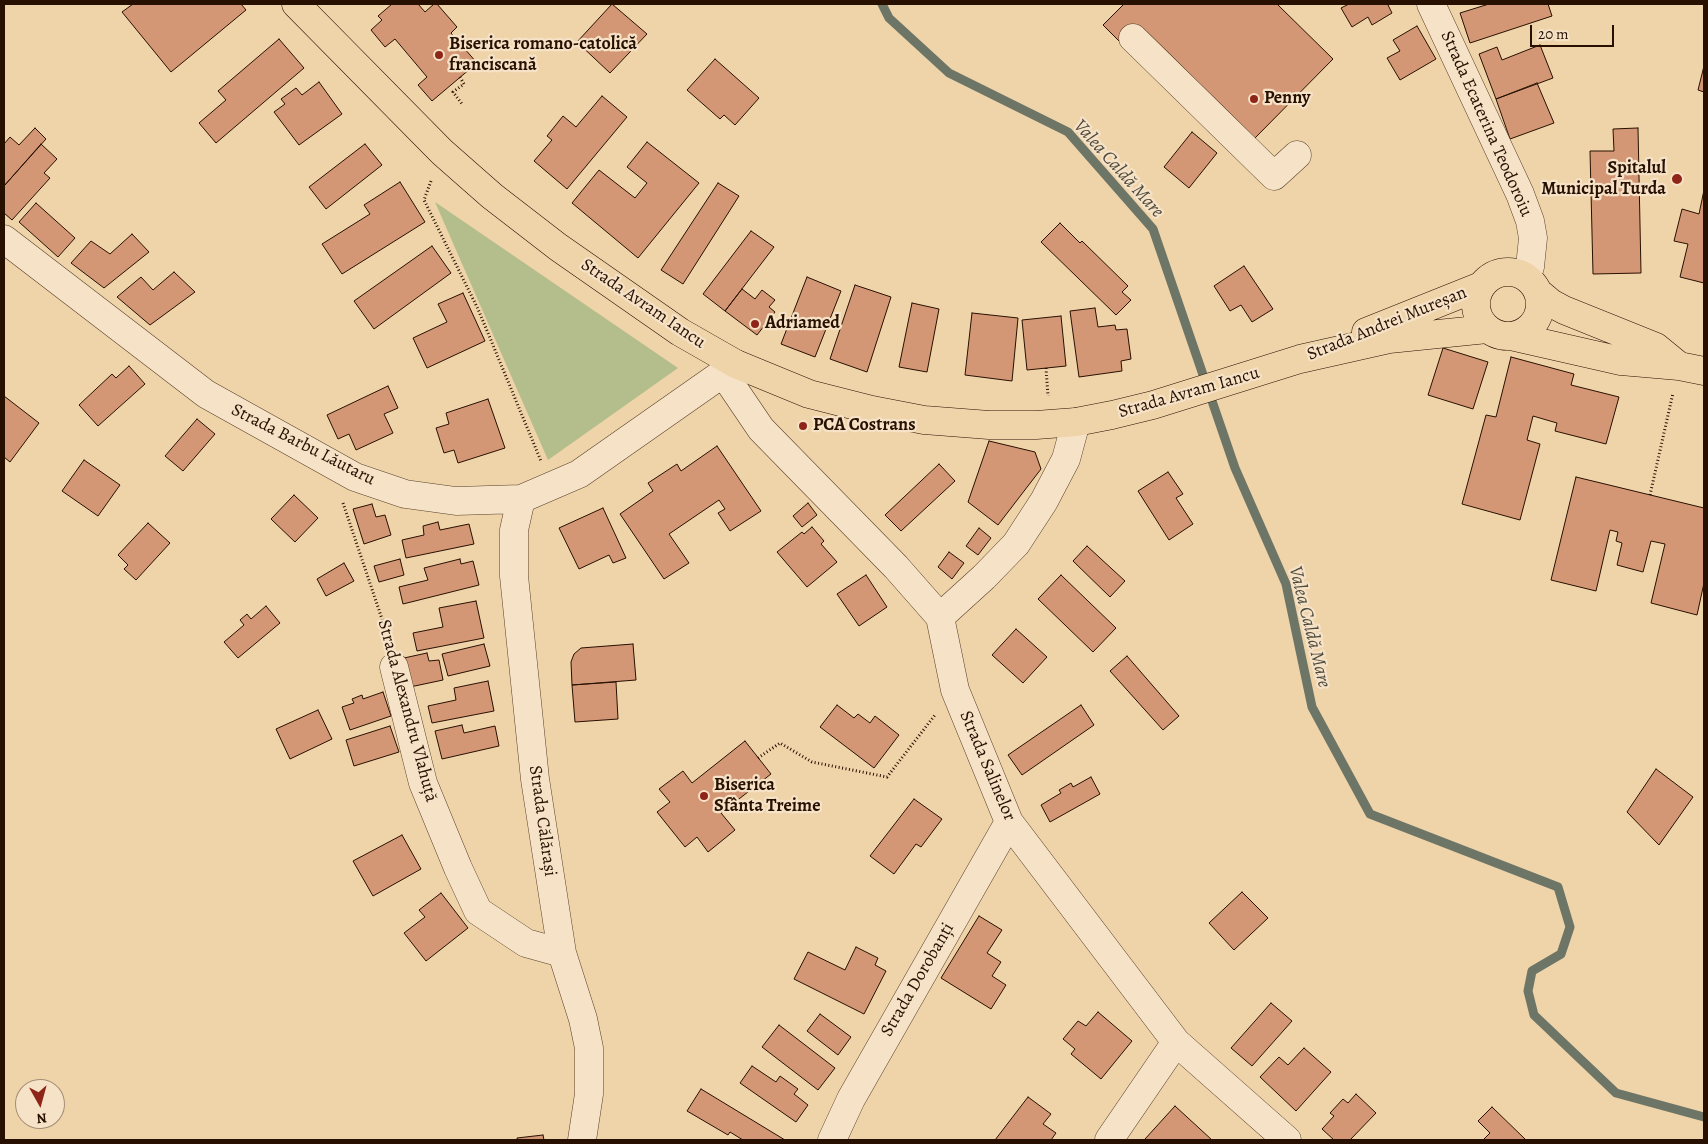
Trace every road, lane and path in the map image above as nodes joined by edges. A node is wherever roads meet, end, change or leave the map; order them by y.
1 (296, 4) edge
2 (1431, 4) edge
3 (1133, 38) dead end
4 (460, 77) dead end
5 (462, 104) dead end
6 (442, 152) junction
7 (1297, 155) dead end
8 (4, 238) edge
9 (1532, 284) junction
10 (1481, 286) junction
11 (1499, 332) junction
12 (1300, 359) junction
13 (729, 368) junction
14 (1046, 368) dead end
15 (1692, 369) edge
16 (1047, 382) dead end
17 (1076, 422) junction
18 (355, 477) junction
19 (552, 486) junction
20 (1650, 495) dead end
21 (521, 499) junction
22 (940, 617) junction
23 (394, 667) joint
24 (955, 690) junction
25 (758, 758) dead end
26 (1009, 822) junction
27 (562, 953) junction
28 (1176, 1042) junction
29 (582, 1140) edge
30 (832, 1140) edge
31 (1109, 1140) edge
32 (1287, 1140) edge

1 - 6 main road, Strada Avram Iancu
2 - 9 street, Strada Ecaterina Teodoroiu
3 - 7 street
4 - 5 path
6 - 13 main road, Strada Avram Iancu
6 - 19 path
8 - 18 street, Strada Barbu Lăutaru
9 - 10 main road, Strada Andrei Mureșan
9 - 11 main road, Strada Andrei Mureșan
9 - 15 main road, Strada Andrei Mureșan
10 - 11 main road, Strada Andrei Mureșan
10 - 12 main road, Strada Andrei Mureșan
11 - 12 main road, Strada Andrei Mureșan
11 - 15 main road, Strada Andrei Mureșan
12 - 17 main road, Strada Avram Iancu
13 - 17 main road, Strada Avram Iancu
13 - 19 street, Strada Barbu Lăutaru
13 - 22 street, Strada Salinelor
14 - 16 path
15 - 20 path
17 - 22 street
18 - 21 street, Strada Barbu Lăutaru
18 - 23 path, Strada Alexandru Vlahuță
19 - 21 street, Strada Barbu Lăutaru
21 - 27 street, Strada Călărași
22 - 24 street, Strada Salinelor
23 - 27 street, Strada Alexandru Vlahuță
24 - 25 path
24 - 26 street, Strada Salinelor
26 - 28 street, Strada Salinelor
26 - 30 street, Strada Dorobanți
27 - 29 street, Strada Călărași
28 - 31 street
28 - 32 street, Strada Salinelor

